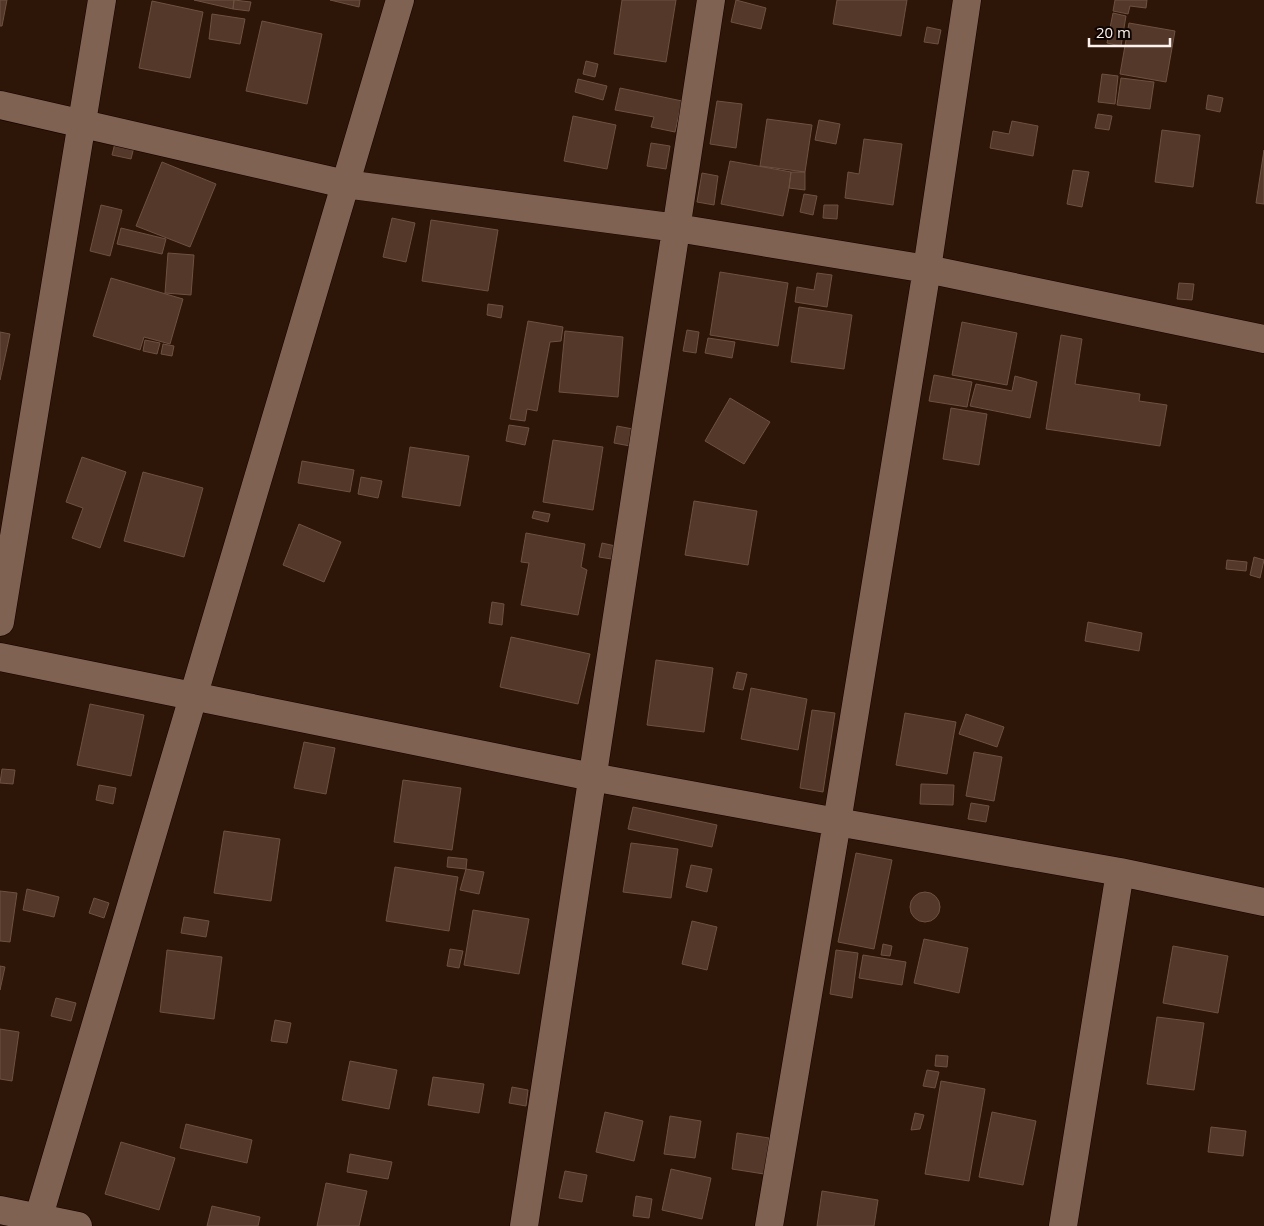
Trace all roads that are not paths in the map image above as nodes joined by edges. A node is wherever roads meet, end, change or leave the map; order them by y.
1 (102, 0) edge
2 (400, 0) edge
3 (711, 0) edge
4 (967, 0) edge
5 (0, 105) edge
6 (82, 124) junction
7 (345, 184) junction
8 (677, 228) junction
9 (927, 269) junction
10 (1264, 339) edge
11 (0, 622) edge
12 (0, 657) edge
13 (193, 696) junction
14 (592, 777) junction
15 (837, 822) junction
16 (1120, 872) junction
17 (1264, 902) edge
18 (0, 1210) edge
19 (37, 1222) edge
20 (78, 1226) edge
21 (524, 1226) edge
22 (769, 1226) edge
23 (1063, 1226) edge

1 - 6 street
2 - 7 street
3 - 8 street
4 - 9 street
5 - 6 street
6 - 7 street
6 - 11 street
7 - 8 street
7 - 13 street
8 - 9 street
8 - 14 street
9 - 10 street
9 - 15 street
12 - 13 street
13 - 14 street
13 - 19 street
14 - 15 street
14 - 21 street
15 - 16 street
15 - 22 street
16 - 17 street
16 - 23 street
18 - 19 street
19 - 20 street

